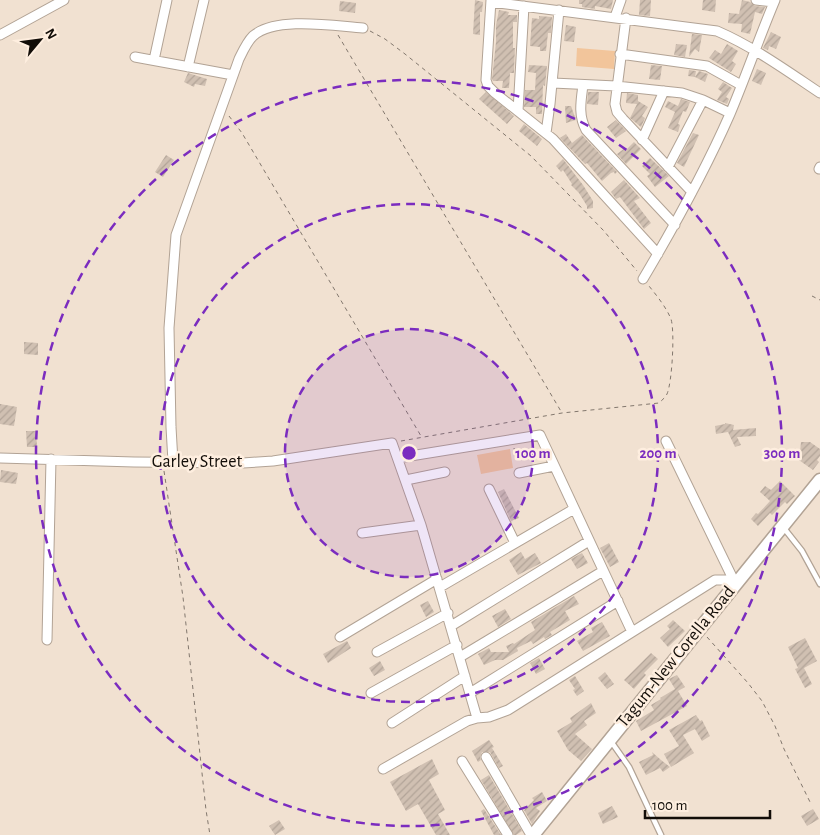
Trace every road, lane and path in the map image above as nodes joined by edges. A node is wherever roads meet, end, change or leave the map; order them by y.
1 (64, 0) edge
2 (167, 0) edge
3 (204, 0) edge
4 (621, 0) edge
5 (756, 0) edge
6 (491, 1) edge
7 (774, 1) edge
8 (524, 6) junction
9 (559, 10) junction
10 (615, 17) junction
11 (626, 18) junction
12 (333, 26) junction
13 (363, 28) joint
14 (0, 35) edge
15 (755, 51) junction
16 (620, 54) junction
17 (135, 57) dead end
18 (154, 60) junction
19 (188, 66) junction
20 (233, 75) junction
21 (552, 83) junction
22 (583, 86) junction
23 (616, 86) junction
24 (741, 86) junction
25 (664, 91) junction
26 (820, 93) edge
27 (703, 100) junction
28 (221, 109) junction
29 (518, 111) junction
30 (730, 114) junction
31 (546, 133) junction
32 (642, 140) junction
33 (668, 167) junction
34 (692, 192) junction
35 (675, 225) junction
36 (658, 254) junction
37 (643, 279) junction
38 (812, 296) dead end
39 (820, 300) edge
40 (562, 413) junction
41 (422, 437) junction
42 (512, 440) junction
43 (666, 441) dead end
44 (392, 443) junction
45 (0, 458) edge
46 (398, 458) junction
47 (51, 460) junction
48 (173, 462) junction
49 (163, 463) junction
50 (554, 466) junction
51 (445, 472) dead end
52 (519, 473) joint
53 (406, 480) junction
54 (820, 480) edge
55 (489, 489) dead end
56 (574, 509) junction
57 (421, 525) junction
58 (782, 526) junction
59 (362, 533) dead end
60 (589, 541) junction
61 (515, 543) junction
62 (603, 571) junction
63 (439, 583) junction
64 (735, 584) junction
65 (820, 584) edge
66 (618, 601) junction
67 (448, 613) junction
68 (452, 626) junction
69 (700, 628) junction
70 (632, 632) junction
71 (340, 637) dead end
72 (47, 640) dead end
73 (457, 645) junction
74 (377, 652) dead end
75 (460, 657) junction
76 (466, 676) junction
77 (371, 693) dead end
78 (470, 693) junction
79 (478, 718) junction
80 (392, 723) dead end
81 (610, 739) junction
82 (486, 757) dead end
83 (462, 761) dead end
84 (383, 769) dead end
85 (811, 804) dead end
86 (210, 835) edge
87 (508, 835) edge
88 (532, 835) edge
89 (661, 835) edge

1 - 14 street
2 - 18 street
3 - 19 street
4 - 10 street
5 - 7 street
6 - 8 street
6 - 29 street
7 - 15 street
8 - 9 street
8 - 29 street
9 - 10 street
9 - 21 street
10 - 11 street
11 - 15 street
11 - 16 street
12 - 13 street
12 - 20 street
12 - 40 path
13 - 37 path
15 - 24 street
15 - 26 street
16 - 23 street
16 - 24 street
17 - 18 street
18 - 19 street
19 - 20 street
20 - 28 street
21 - 22 street
21 - 31 street
22 - 23 street
22 - 35 street
23 - 25 street
23 - 32 street
24 - 30 street
25 - 27 street
25 - 32 street
27 - 30 street
27 - 33 street
28 - 41 path
28 - 48 street
29 - 31 street
30 - 34 street
31 - 36 street
32 - 33 street
33 - 34 street
34 - 35 street
35 - 36 street
36 - 37 street
37 - 40 path
38 - 39 path
40 - 41 path
41 - 44 path
42 - 46 street
42 - 50 street
42 - 52 path
43 - 64 street
44 - 46 street
44 - 48 street, Garley Street
45 - 47 street, Garley Street
46 - 53 street
47 - 49 street, Garley Street
47 - 72 street
48 - 49 street, Garley Street
49 - 86 path
50 - 52 street
50 - 56 street
51 - 53 street
53 - 57 street
54 - 58 main road, Tagum-New Corella Road
55 - 61 street
56 - 60 street
56 - 61 street
57 - 59 street
57 - 63 street
58 - 64 main road, Tagum-New Corella Road
58 - 65 lane
60 - 62 street
60 - 68 street
61 - 63 street
62 - 66 street
62 - 75 street
63 - 67 street
63 - 71 street
64 - 69 main road, Tagum-New Corella Road
64 - 70 street
66 - 70 street
66 - 78 street
67 - 68 street
67 - 74 street
68 - 73 street
69 - 81 main road, Tagum-New Corella Road
69 - 85 path
70 - 79 street
73 - 75 street
73 - 77 street
75 - 76 street
76 - 78 street
76 - 80 street
78 - 79 street
79 - 84 street
81 - 88 main road, Tagum-New Corella Road
81 - 89 lane
82 - 88 street
83 - 87 street

